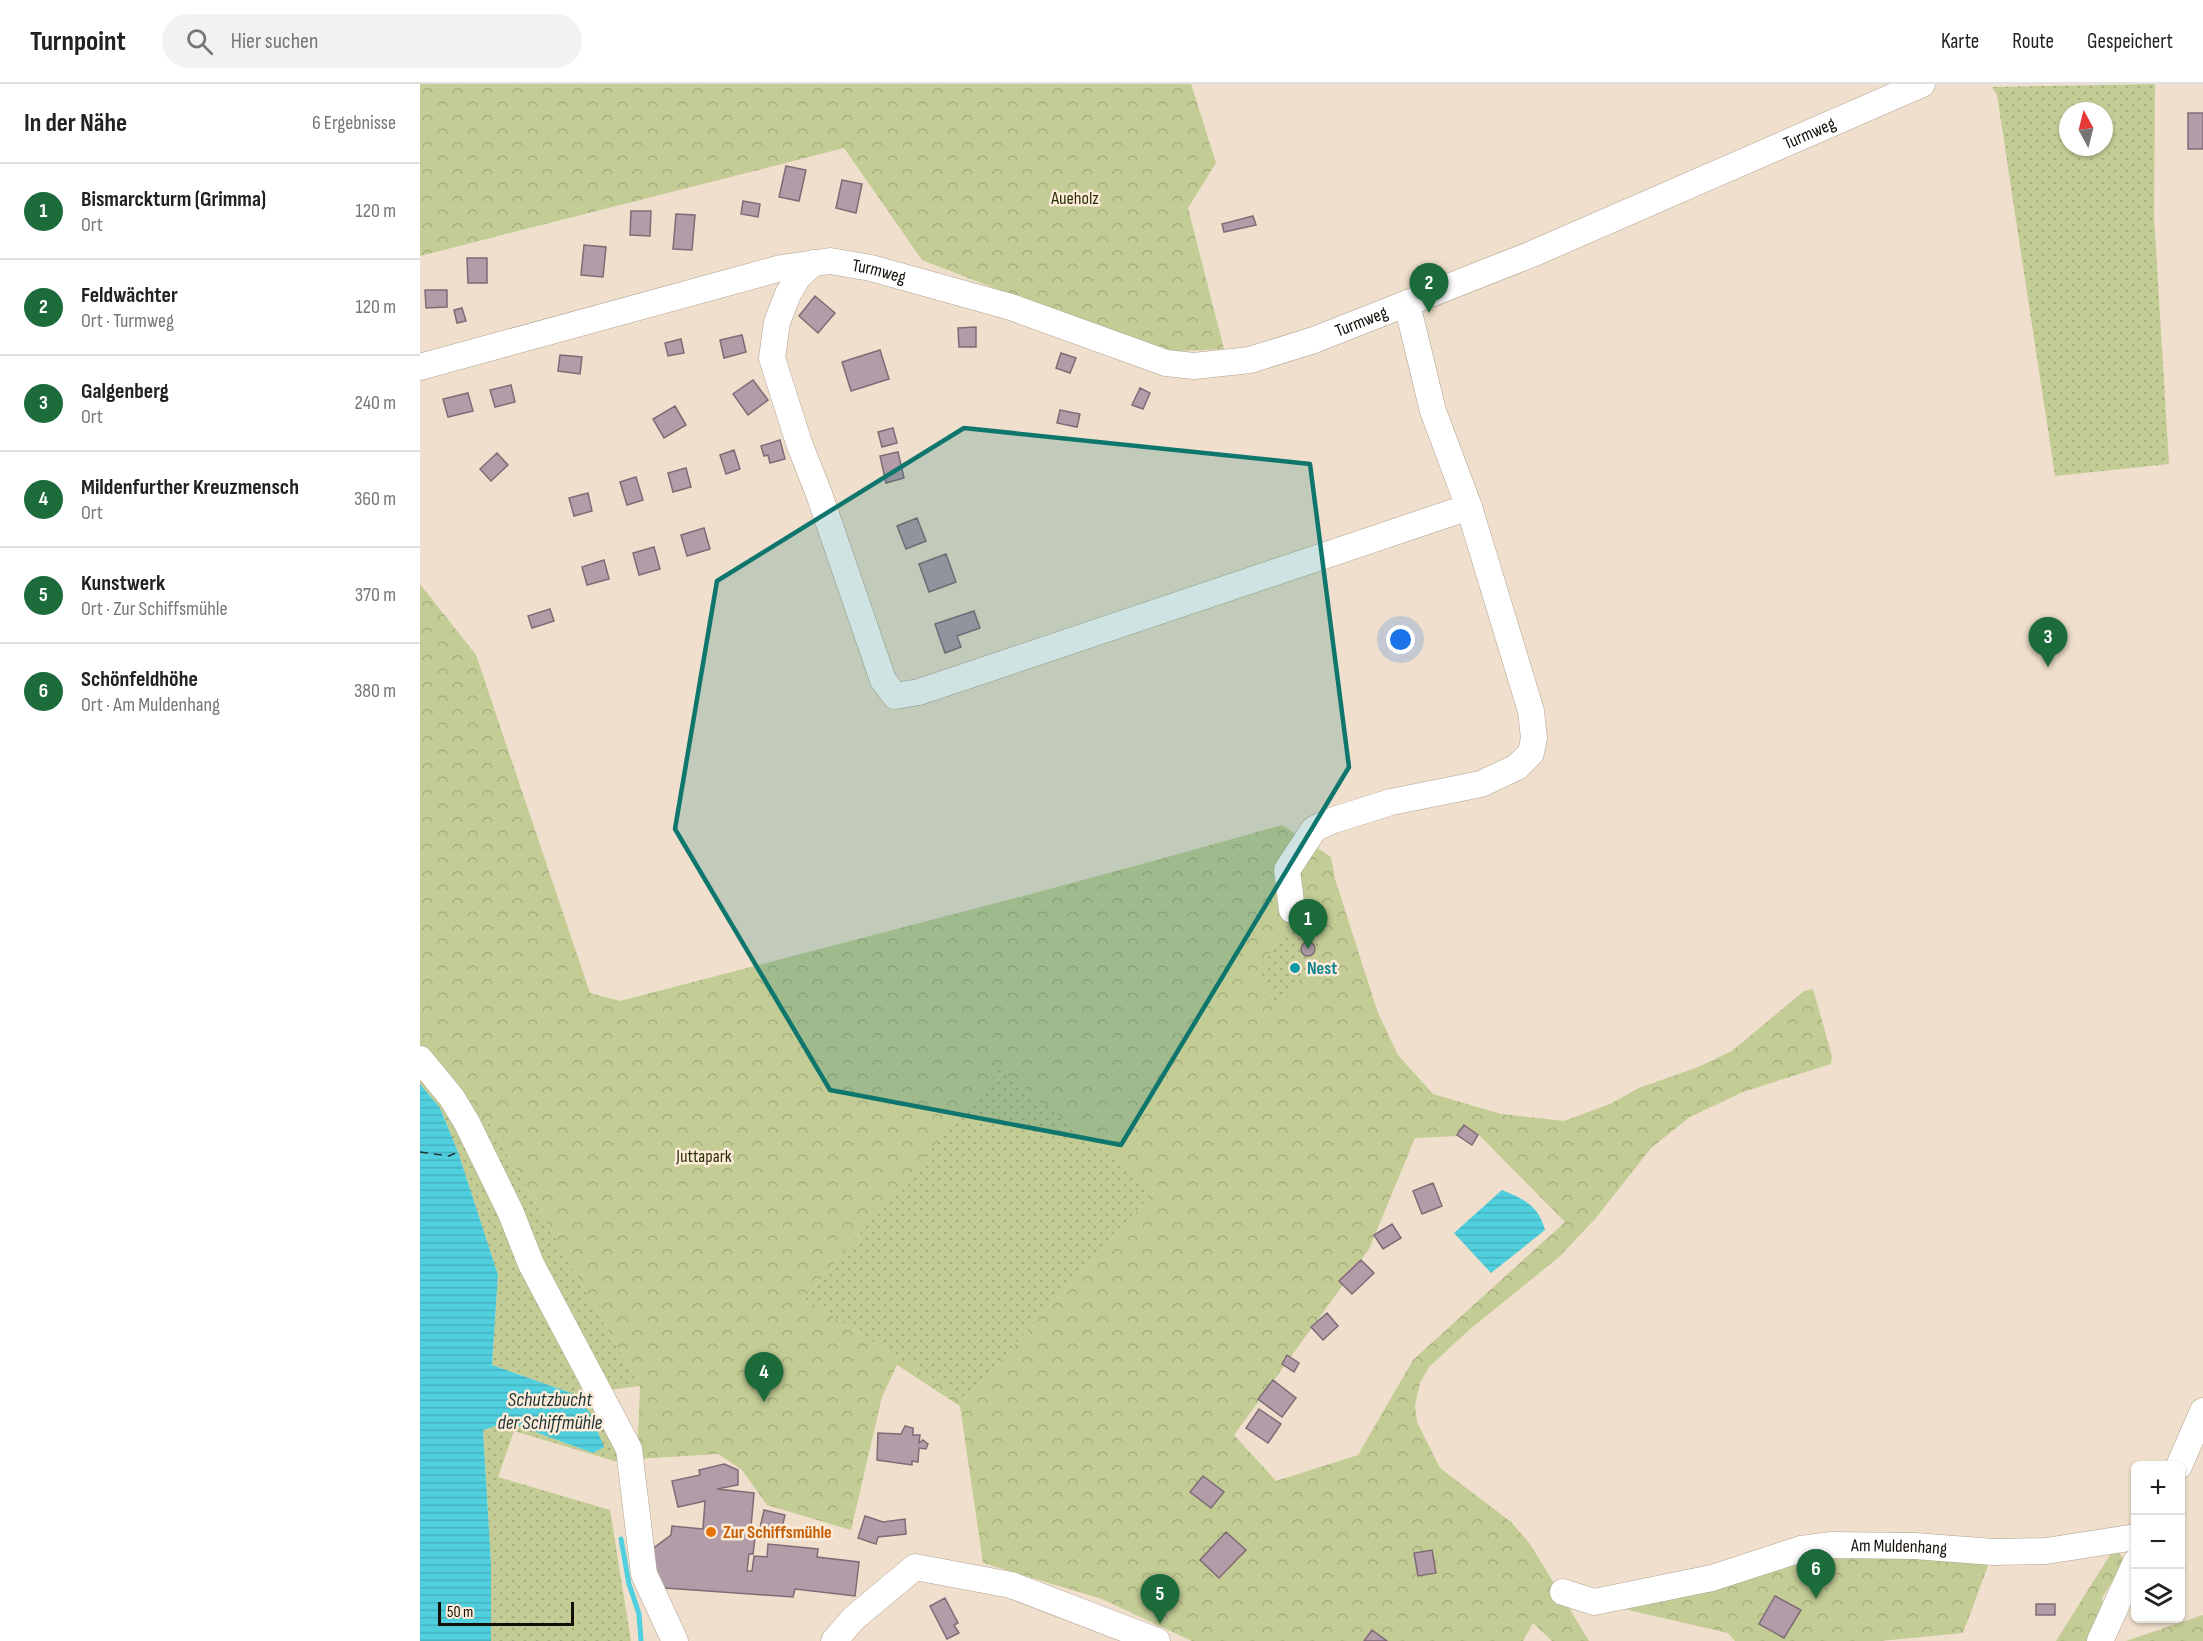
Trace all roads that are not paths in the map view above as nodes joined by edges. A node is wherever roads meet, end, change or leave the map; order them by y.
1 (1922, 84) edge
2 (813, 263) junction
3 (1407, 304) junction
4 (420, 367) edge
5 (1469, 507) junction
6 (1292, 910) dead end
7 (420, 1059) edge
8 (2203, 1411) edge
9 (2181, 1461) edge
10 (2131, 1538) edge
11 (2133, 1569) edge
12 (1563, 1592) dead end
13 (675, 1641) edge
14 (834, 1641) edge
15 (1156, 1641) edge
16 (2100, 1641) edge

1 - 3 street, Turmweg
2 - 3 street, Turmweg
2 - 4 street, Turmweg
2 - 5 street
3 - 5 street
5 - 6 street
7 - 13 street
8 - 9 street
10 - 12 street, Am Muldenhang
11 - 16 street
14 - 15 street

